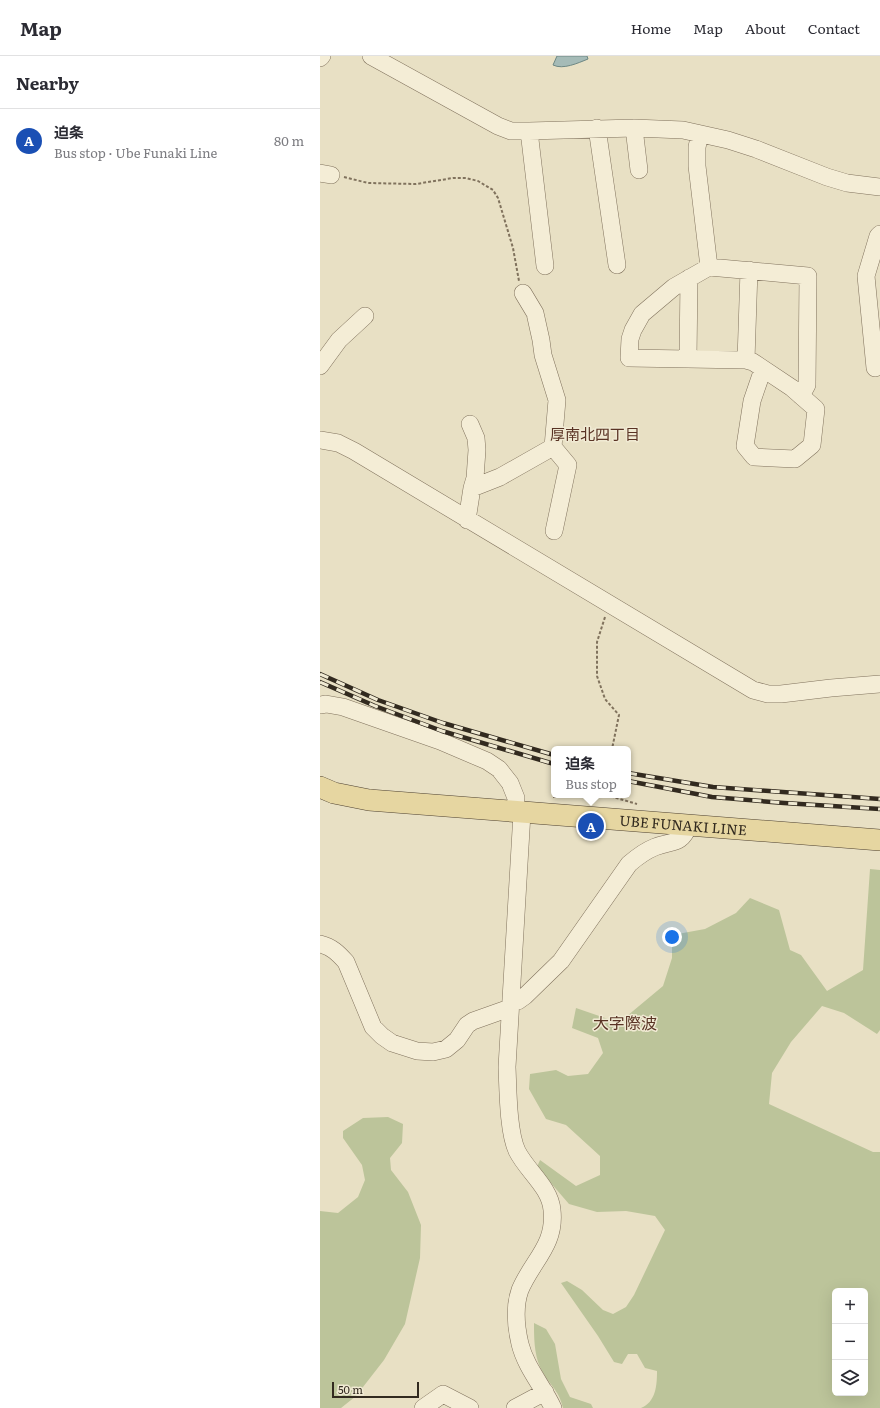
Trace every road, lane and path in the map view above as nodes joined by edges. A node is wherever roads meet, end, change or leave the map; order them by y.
1 (371, 56) edge
2 (596, 128) junction
3 (634, 128) junction
4 (529, 131) junction
5 (700, 134) junction
6 (639, 170) dead end
7 (326, 174) edge
8 (880, 187) edge
9 (880, 234) edge
10 (616, 265) dead end
11 (545, 266) dead end
12 (708, 266) junction
13 (749, 270) junction
14 (689, 278) junction
15 (523, 293) joint
16 (365, 316) dead end
17 (876, 338) edge
18 (688, 359) junction
19 (746, 360) junction
20 (320, 366) edge
21 (875, 368) dead end
22 (763, 369) junction
23 (801, 396) junction
24 (470, 424) dead end
25 (320, 440) edge
26 (554, 447) junction
27 (472, 488) junction
28 (467, 520) junction
29 (554, 531) dead end
30 (610, 605) junction
31 (880, 684) edge
32 (320, 705) edge
33 (613, 746) edge
34 (320, 787) edge
35 (518, 813) junction
36 (689, 825) junction
37 (880, 840) edge
38 (320, 944) edge
39 (511, 1006) junction
40 (545, 1392) junction
41 (423, 1408) edge
42 (470, 1408) edge
43 (515, 1408) edge
44 (553, 1408) edge

1 - 4 street
2 - 3 street
2 - 4 street
2 - 10 street
3 - 5 street
3 - 6 street
4 - 11 street
5 - 8 street
5 - 12 street
7 - 15 path
9 - 17 street
12 - 13 street
12 - 14 street
13 - 19 street
13 - 23 street
14 - 18 street
14 - 18 street
15 - 26 street
16 - 20 street
17 - 21 street
18 - 19 street
19 - 22 street
22 - 23 street
22 - 23 street
24 - 27 street
25 - 28 street
26 - 27 street
26 - 29 street
27 - 28 street
28 - 30 street
30 - 31 street
30 - 33 path
32 - 35 street
34 - 35 main road, UBE FUNAKI LINE
35 - 36 main road, UBE FUNAKI LINE
35 - 39 street
36 - 37 main road, UBE FUNAKI LINE
36 - 39 street
38 - 39 street
39 - 40 street
40 - 43 street
40 - 44 street
41 - 42 street

